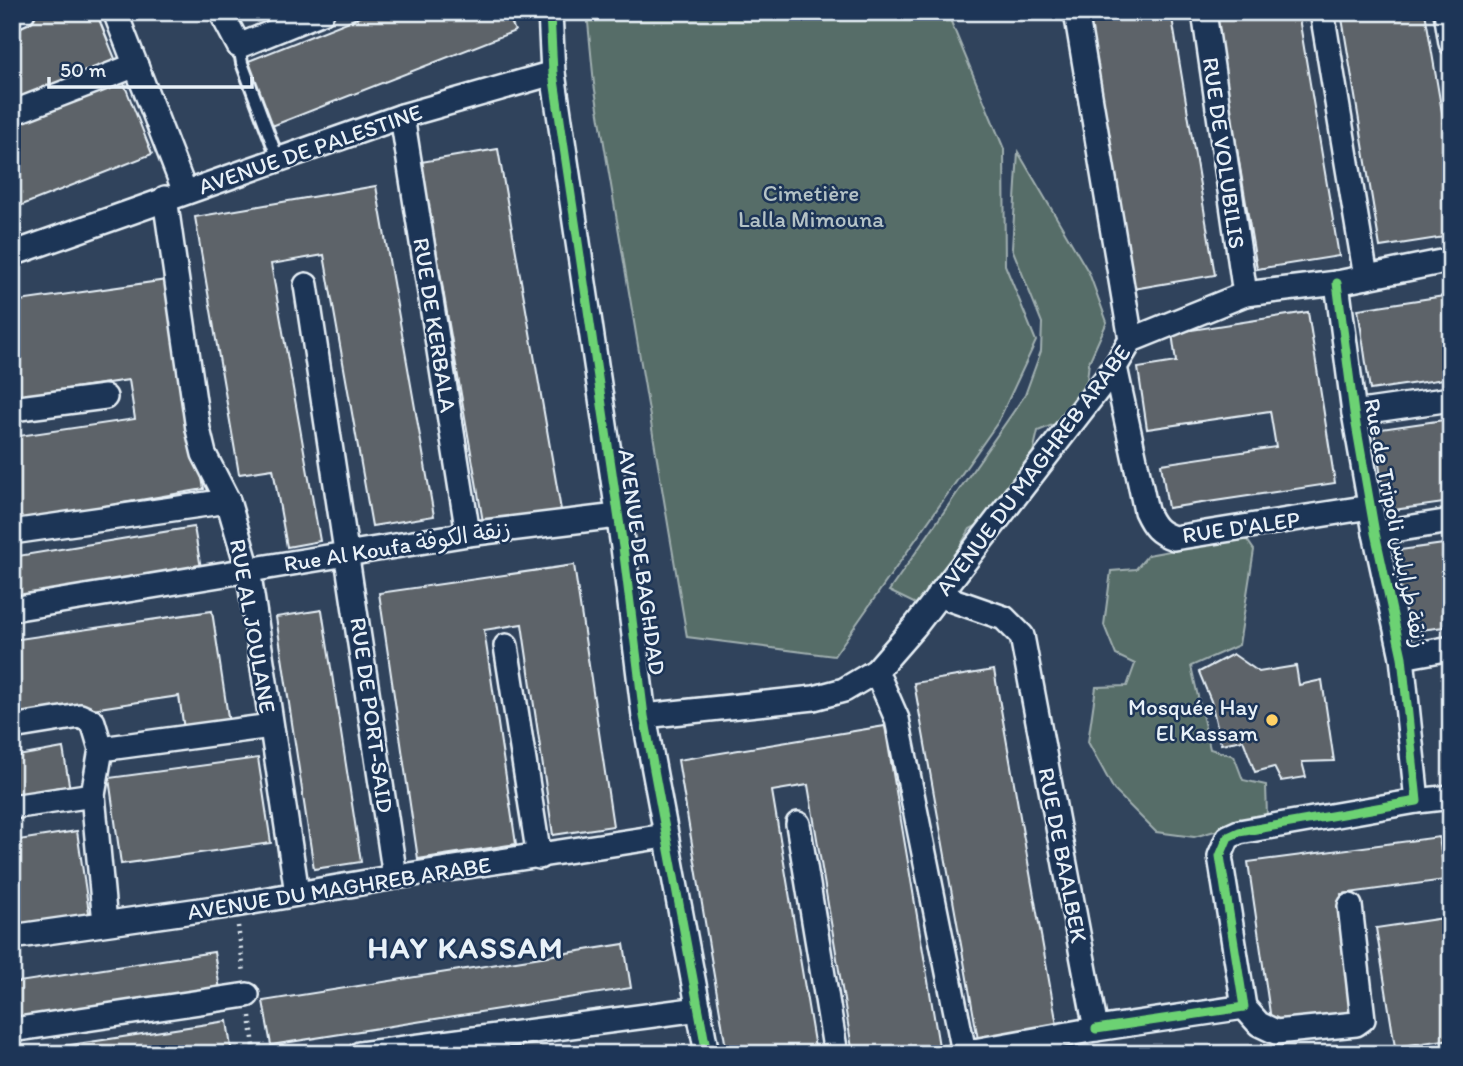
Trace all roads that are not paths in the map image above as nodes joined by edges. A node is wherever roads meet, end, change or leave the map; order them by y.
1 (23, 12) edge
2 (115, 12) edge
3 (221, 12) edge
4 (322, 12) edge
5 (550, 12) edge
6 (1076, 12) edge
7 (1204, 12) edge
8 (1322, 12) edge
9 (1446, 12) edge
10 (12, 16) edge
11 (1451, 43) edge
12 (239, 46) junction
13 (136, 65) junction
14 (553, 73) junction
15 (12, 113) edge
16 (402, 116) junction
17 (278, 159) junction
18 (175, 195) junction
19 (12, 254) edge
20 (1451, 261) edge
21 (1366, 277) junction
22 (1337, 283) junction
23 (306, 285) dead end
24 (1245, 294) junction
25 (1131, 340) junction
26 (1115, 367) junction
27 (105, 397) dead end
28 (1451, 399) edge
29 (12, 409) edge
30 (1354, 413) junction
31 (228, 501) junction
32 (1370, 507) junction
33 (617, 516) junction
34 (1451, 521) edge
35 (12, 532) edge
36 (1375, 533) junction
37 (468, 534) junction
38 (348, 553) junction
39 (248, 569) junction
40 (938, 595) junction
41 (12, 609) edge
42 (506, 646) dead end
43 (1451, 648) edge
44 (1402, 657) junction
45 (876, 671) junction
46 (644, 716) junction
47 (271, 726) junction
48 (12, 727) edge
49 (101, 749) junction
50 (93, 795) junction
51 (1451, 797) edge
52 (1417, 801) junction
53 (12, 807) edge
54 (798, 824) dead end
55 (665, 836) junction
56 (539, 857) junction
57 (395, 877) junction
58 (297, 893) junction
59 (1350, 906) dead end
60 (106, 923) junction
61 (12, 937) edge
62 (247, 995) dead end
63 (1244, 1007) junction
64 (699, 1009) junction
65 (1096, 1029) junction
66 (12, 1030) edge
67 (961, 1053) edge
68 (360, 1054) edge
69 (706, 1054) edge
70 (836, 1054) edge

1 - 10 street
2 - 13 street, RUE AL JOULANE
3 - 12 street
4 - 12 street
5 - 14 street
6 - 25 street
7 - 24 street, RUE DE VOLUBILIS
8 - 21 street
9 - 11 street
12 - 17 lane
13 - 15 street
13 - 18 street, RUE AL JOULANE
14 - 16 street, AVENUE DE PALESTINE
14 - 33 street, AVENUE DE BAGHDAD
16 - 17 street, AVENUE DE PALESTINE
16 - 37 street, RUE DE KERBALA
17 - 18 street, AVENUE DE PALESTINE
18 - 19 street, AVENUE DE PALESTINE
18 - 31 street, RUE AL JOULANE
20 - 21 street, AVENUE DU MAGHREB ARABE
21 - 22 street, AVENUE DU MAGHREB ARABE
22 - 24 street, AVENUE DU MAGHREB ARABE
22 - 30 street, Rue de Tripoli زنقة طرابلس
23 - 38 street, RUE DE PORT-SAID
24 - 25 street, AVENUE DU MAGHREB ARABE
25 - 26 street, AVENUE DU MAGHREB ARABE
26 - 32 street, RUE D'ALEP
26 - 40 street, AVENUE DU MAGHREB ARABE
27 - 29 street
28 - 30 street
30 - 32 street, Rue de Tripoli زنقة طرابلس
31 - 35 street
31 - 39 street, RUE AL JOULANE
32 - 36 street, Rue de Tripoli زنقة طرابلس
33 - 37 street, Rue Al Koufa زنقة الكوفة
33 - 46 street, AVENUE DE BAGHDAD
34 - 36 street
36 - 44 street, Rue de Tripoli زنقة طرابلس
37 - 38 street, Rue Al Koufa زنقة الكوفة
38 - 39 street, Rue Al Koufa زنقة الكوفة
38 - 57 street, RUE DE PORT-SAID
39 - 41 street, Rue Al Koufa زنقة الكوفة
39 - 47 street, RUE AL JOULANE
40 - 45 street, AVENUE DU MAGHREB ARABE
40 - 65 street, RUE DE BAALBEK
42 - 56 street
43 - 44 street
44 - 52 street, Rue de Tripoli زنقة طرابلس
45 - 46 street, AVENUE DU MAGHREB ARABE
45 - 67 street
46 - 55 street, AVENUE DE BAGHDAD
47 - 49 street
47 - 58 street, RUE AL JOULANE
48 - 49 street
49 - 50 street
50 - 53 street
50 - 60 street
51 - 52 street
52 - 63 street
54 - 70 street
55 - 56 street, AVENUE DU MAGHREB ARABE
55 - 64 street, AVENUE DE BAGHDAD
56 - 57 street, AVENUE DU MAGHREB ARABE
57 - 58 street, AVENUE DU MAGHREB ARABE
58 - 60 street, AVENUE DU MAGHREB ARABE
59 - 63 street
60 - 61 street, AVENUE DU MAGHREB ARABE
62 - 66 street
63 - 65 street
64 - 68 street
64 - 69 street, AVENUE DE BAGHDAD
65 - 67 street

